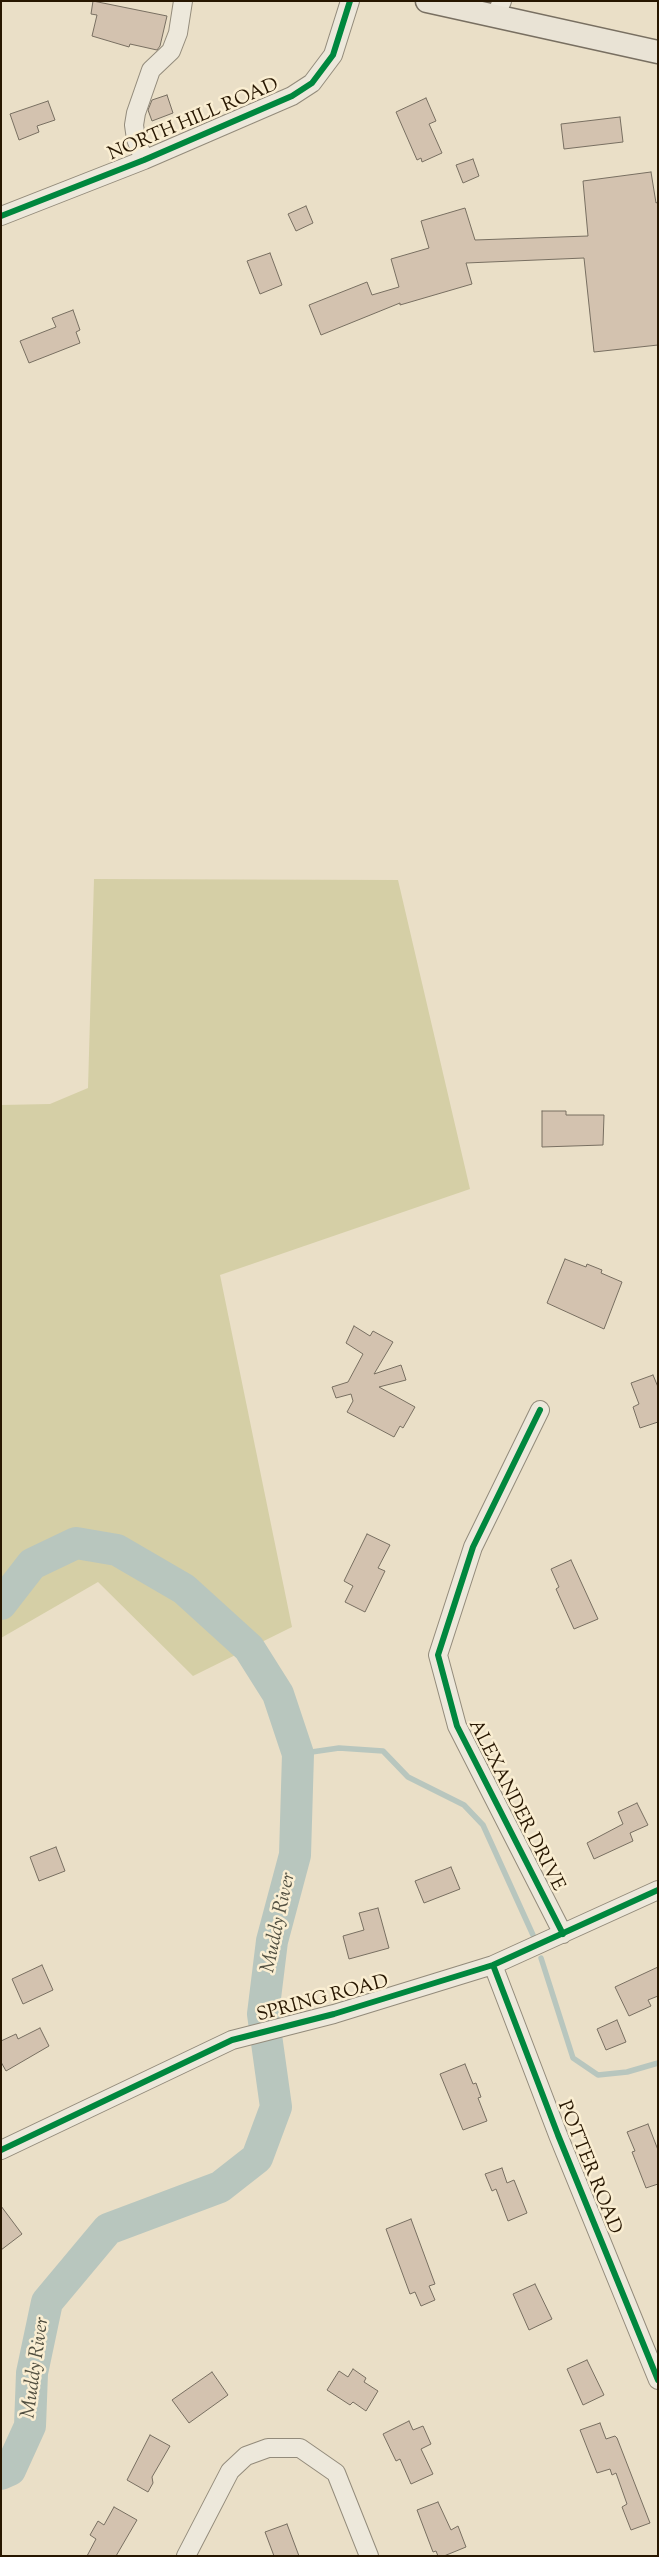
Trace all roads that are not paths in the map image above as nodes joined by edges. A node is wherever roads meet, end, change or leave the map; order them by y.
1 (183, 1) edge
2 (350, 1) edge
3 (427, 1) edge
4 (499, 9) edge
5 (658, 52) edge
6 (144, 160) junction
7 (1, 216) edge
8 (540, 1410) dead end
9 (658, 1890) edge
10 (563, 1934) junction
11 (493, 1965) junction
12 (1, 2150) edge
13 (658, 2380) edge
14 (186, 2556) edge
15 (369, 2556) edge

1 - 6 street
2 - 6 street, NORTH HILL ROAD
3 - 4 main road
4 - 5 main road
6 - 7 street, NORTH HILL ROAD
8 - 10 street, ALEXANDER DRIVE
9 - 10 street, SPRING ROAD
10 - 11 street, SPRING ROAD
11 - 12 street, SPRING ROAD
11 - 13 street, POTTER ROAD
14 - 15 street

